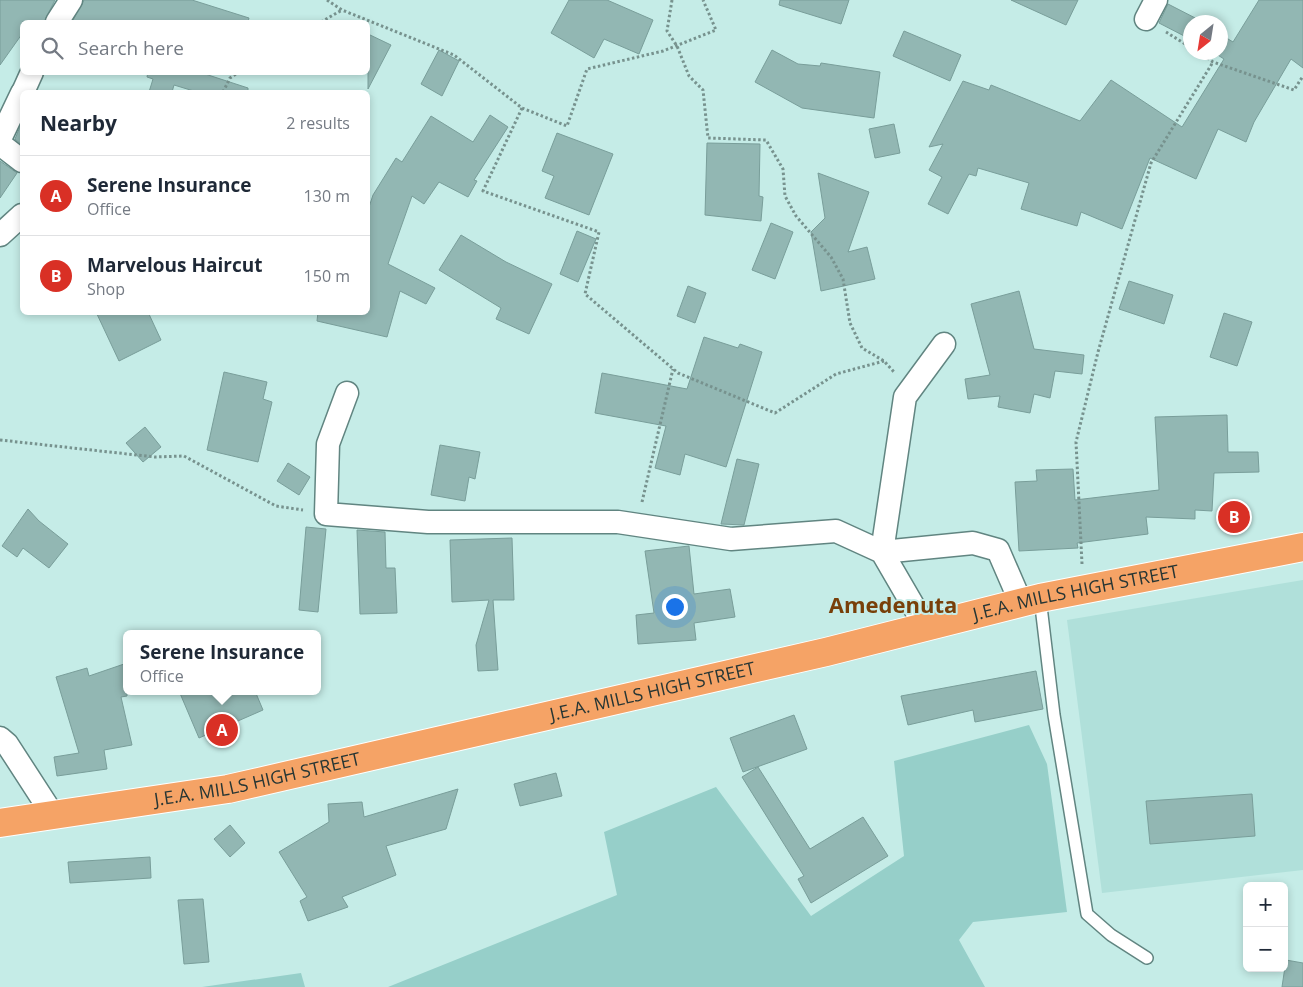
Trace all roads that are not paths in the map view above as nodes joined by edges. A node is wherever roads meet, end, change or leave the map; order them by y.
1 (70, 0) edge
2 (58, 20) edge
3 (31, 75) edge
4 (24, 90) edge
5 (20, 99) edge
6 (0, 139) edge
7 (0, 144) edge
8 (20, 159) edge
9 (20, 218) edge
10 (0, 235) edge
11 (944, 344) dead end
12 (347, 393) dead end
13 (1303, 547) edge
14 (882, 552) junction
15 (1030, 601) junction
16 (926, 626) junction
17 (0, 738) edge
18 (53, 815) junction
19 (0, 823) edge
20 (1146, 958) dead end

1 - 2 street
3 - 4 street
5 - 6 street
7 - 8 street
9 - 10 street
11 - 14 street
12 - 14 street
13 - 15 highway, J.E.A. MILLS HIGH STREET
14 - 15 street
14 - 16 street
15 - 16 highway, J.E.A. MILLS HIGH STREET
15 - 20 lane
16 - 18 highway, J.E.A. MILLS HIGH STREET
17 - 18 street
18 - 19 highway, J.E.A. MILLS HIGH STREET

